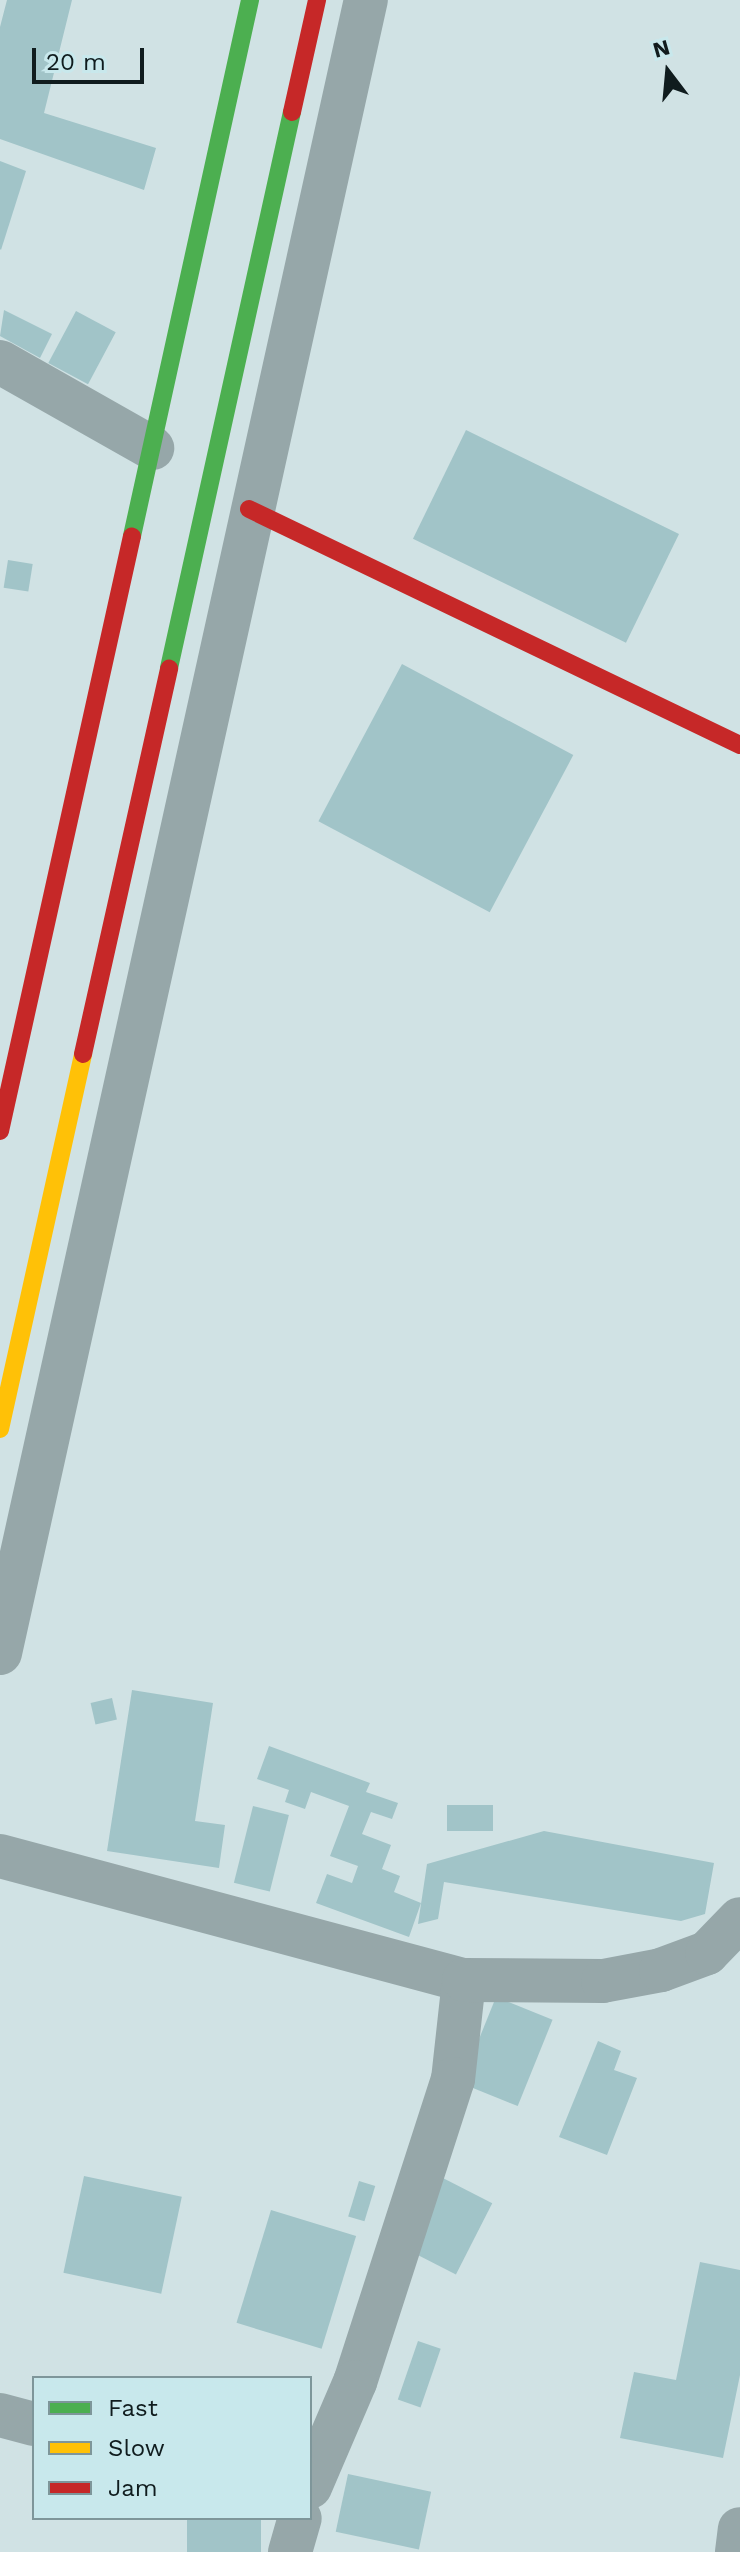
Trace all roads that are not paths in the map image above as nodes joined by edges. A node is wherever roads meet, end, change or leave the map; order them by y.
1 (250, 0) edge
2 (317, 0) edge
3 (366, 0) edge
4 (0, 362) edge
5 (152, 448) junction
6 (249, 509) junction
7 (740, 745) edge
8 (0, 1131) edge
9 (0, 1429) edge
10 (0, 1653) edge
11 (0, 1856) edge
12 (740, 1919) edge
13 (464, 1980) junction
14 (0, 2415) edge
15 (32, 2423) edge
16 (312, 2482) edge
17 (299, 2520) edge
18 (740, 2529) edge
19 (290, 2552) edge
20 (737, 2552) edge

1 - 5 main road
2 - 9 main road
3 - 6 street
4 - 5 street
5 - 8 main road
6 - 7 main road
6 - 10 street
11 - 13 street
12 - 13 street
13 - 16 street
14 - 15 street
17 - 19 street
18 - 20 street

